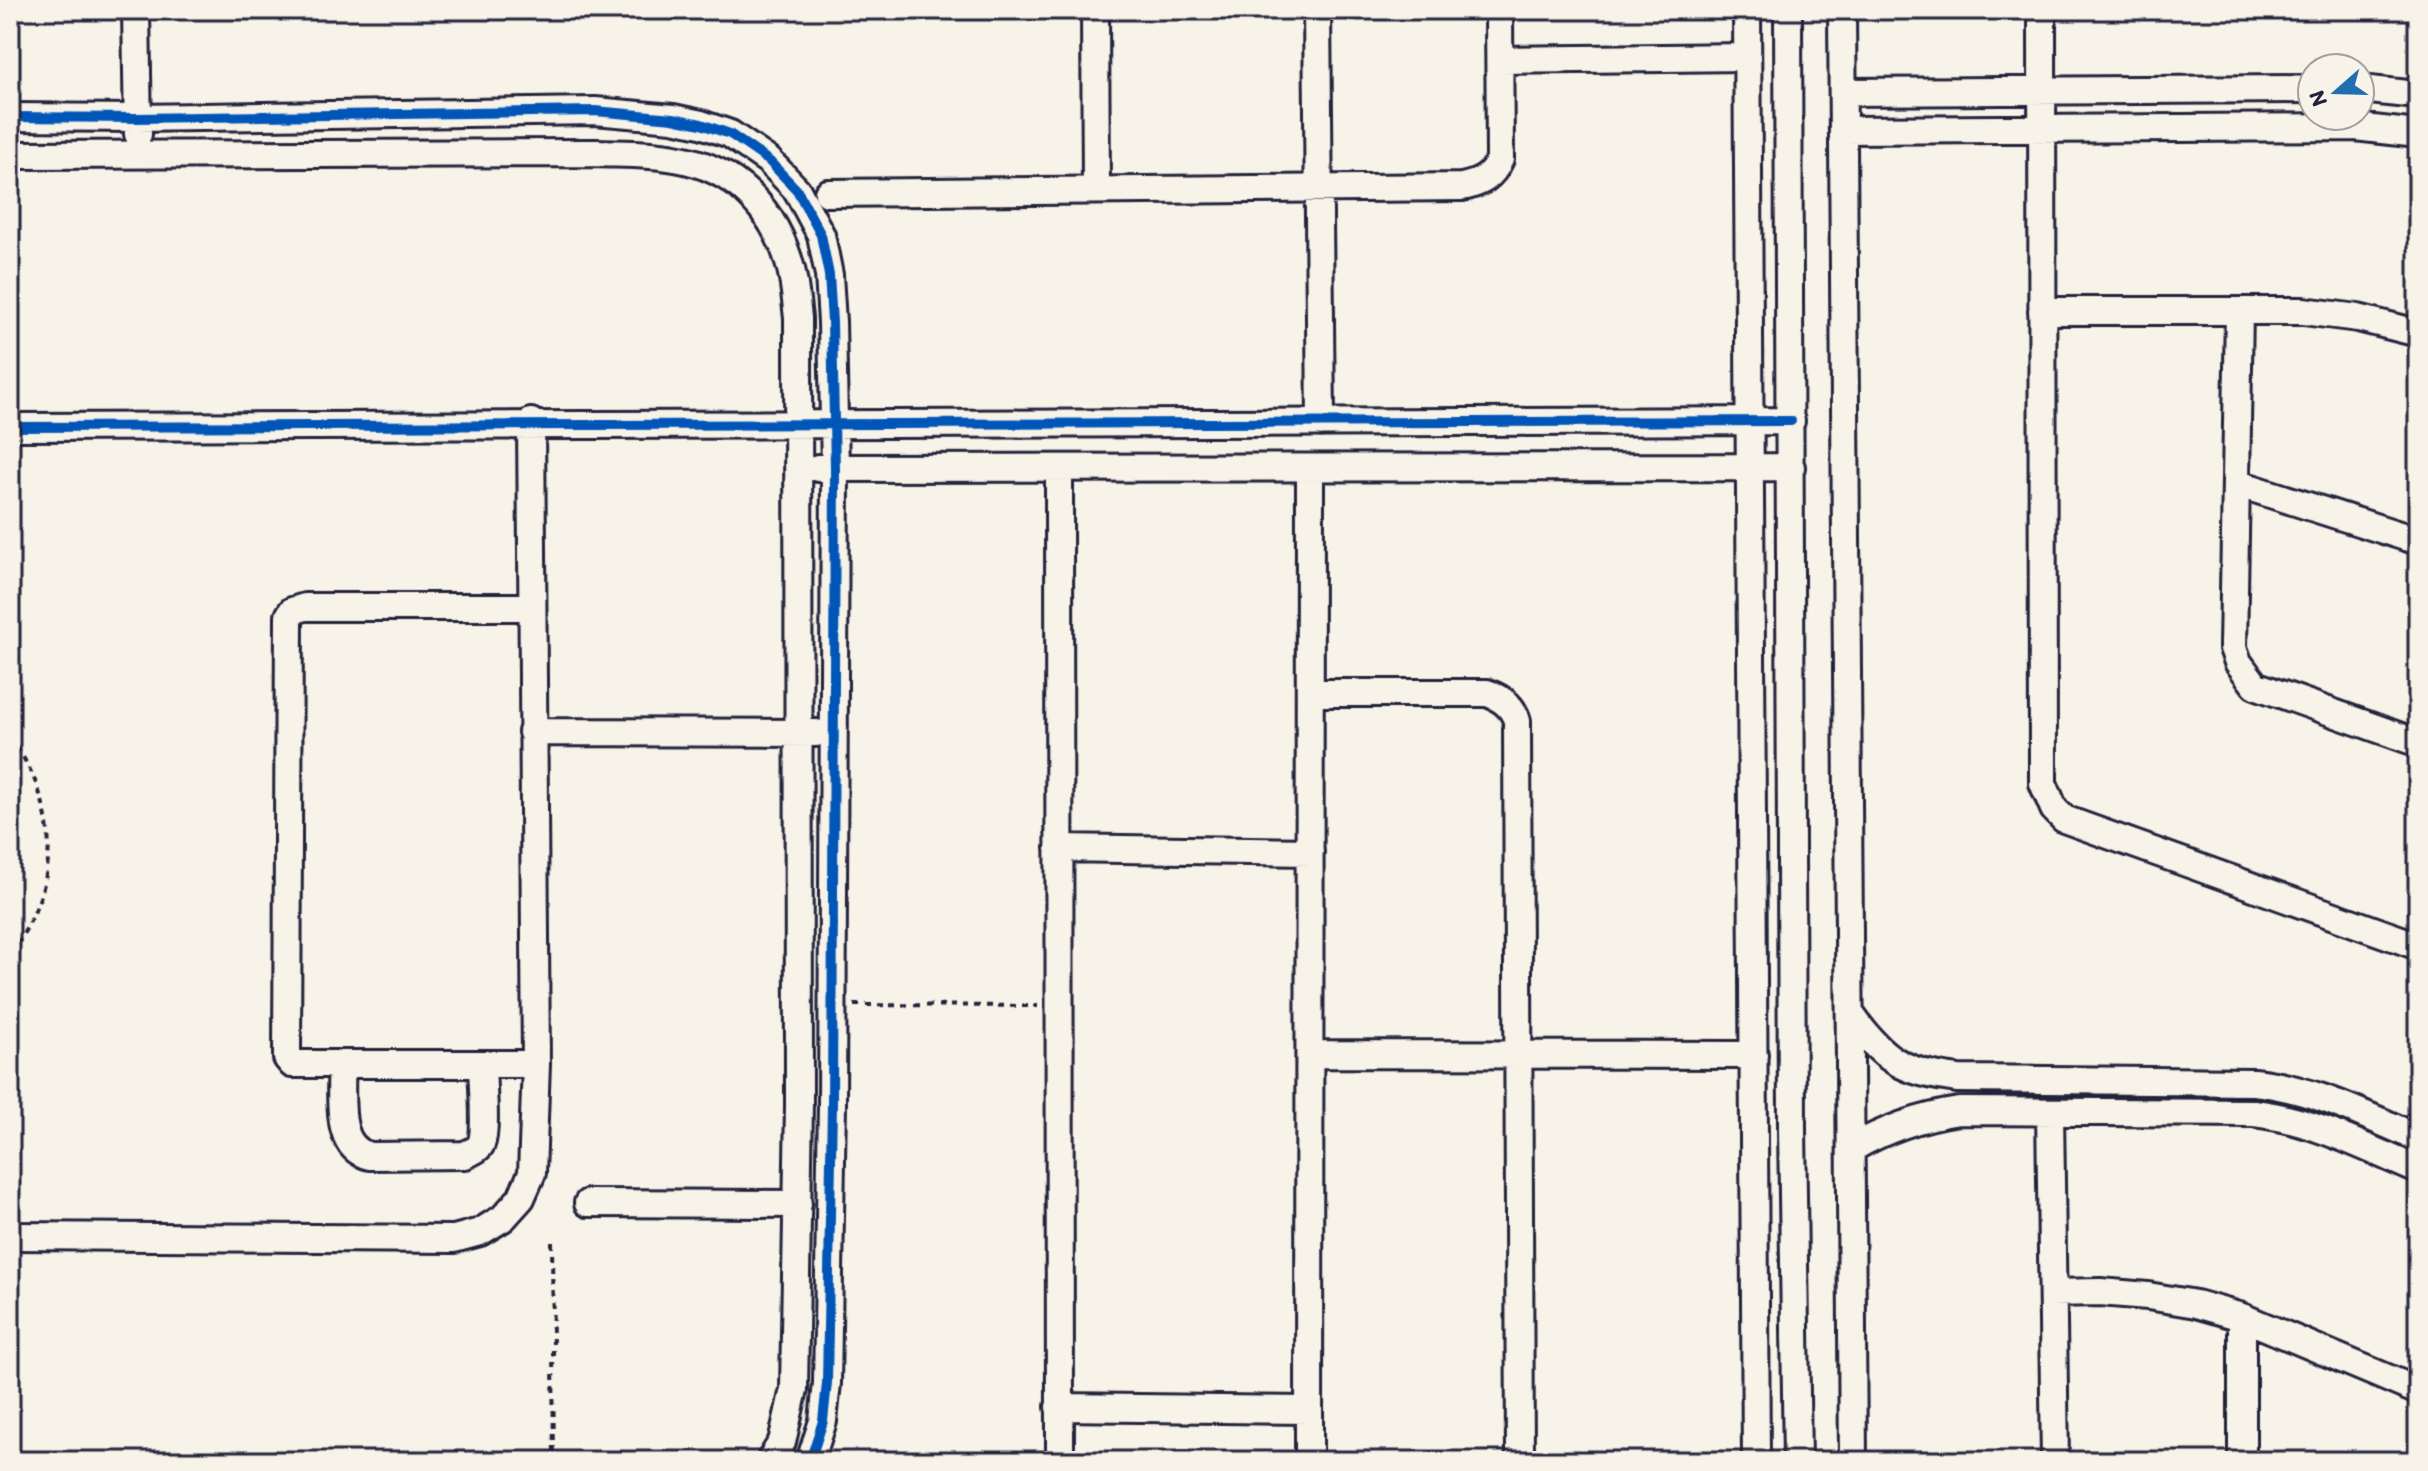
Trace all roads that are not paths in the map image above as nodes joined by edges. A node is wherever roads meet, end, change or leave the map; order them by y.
1 (136, 10) edge
2 (1095, 10) edge
3 (1317, 10) edge
4 (1499, 10) edge
5 (1747, 10) edge
6 (1788, 10) edge
7 (1842, 10) edge
8 (2042, 10) edge
9 (1747, 57) junction
10 (1500, 60) junction
11 (2296, 89) edge
12 (2042, 91) junction
13 (2376, 91) edge
14 (1843, 92) junction
15 (2418, 95) edge
16 (378, 115) junction
17 (10, 117) edge
18 (137, 118) junction
19 (2042, 129) junction
20 (1843, 130) junction
21 (2418, 134) edge
22 (377, 153) junction
23 (10, 155) edge
24 (138, 155) junction
25 (1319, 188) junction
26 (1096, 189) junction
27 (828, 193) dead end
28 (2042, 311) junction
29 (2239, 311) junction
30 (2418, 333) edge
31 (1791, 421) junction
32 (531, 422) junction
33 (1751, 422) junction
34 (1321, 423) junction
35 (1462, 423) junction
36 (798, 424) junction
37 (1099, 424) junction
38 (835, 425) junction
39 (10, 427) edge
40 (1463, 467) junction
41 (1751, 467) junction
42 (1791, 467) junction
43 (798, 468) junction
44 (1059, 468) junction
45 (1100, 468) junction
46 (1310, 468) junction
47 (835, 469) junction
48 (2236, 483) junction
49 (2418, 541) edge
50 (531, 607) junction
51 (1310, 693) junction
52 (532, 732) junction
53 (799, 733) junction
54 (832, 733) junction
55 (2418, 743) edge
56 (1791, 813) junction
57 (1754, 814) junction
58 (1059, 848) junction
59 (1310, 852) junction
60 (2418, 946) edge
61 (1850, 1013) junction
62 (1310, 1054) junction
63 (1520, 1055) junction
64 (1754, 1055) junction
65 (482, 1064) junction
66 (536, 1064) junction
67 (341, 1065) junction
68 (799, 1105) junction
69 (832, 1105) junction
70 (2050, 1112) junction
71 (1792, 1129) junction
72 (1755, 1131) junction
73 (2418, 1138) edge
74 (1851, 1149) junction
75 (2418, 1170) edge
76 (588, 1203) dead end
77 (798, 1204) junction
78 (10, 1236) edge
79 (2053, 1293) junction
80 (2242, 1317) junction
81 (2418, 1391) edge
82 (1059, 1407) junction
83 (1309, 1410) junction
84 (770, 1461) edge
85 (810, 1461) edge
86 (1060, 1461) edge
87 (1309, 1461) edge
88 (1520, 1461) edge
89 (1756, 1461) edge
90 (1797, 1461) edge
91 (1853, 1461) edge
92 (2055, 1461) edge
93 (2242, 1461) edge

1 - 18 street
2 - 26 street
3 - 25 street
4 - 10 street
5 - 9 street
6 - 31 street
7 - 14 street
8 - 12 street
9 - 10 street
9 - 33 street
10 - 25 street
11 - 12 street
12 - 14 street
12 - 19 street
13 - 15 street
14 - 20 street
16 - 18 street
16 - 22 street
16 - 38 street
17 - 18 street
18 - 24 street
19 - 20 street
19 - 21 street
19 - 28 street
20 - 61 street
22 - 24 street
22 - 36 street
23 - 24 street
25 - 26 street
25 - 34 street
26 - 27 street
28 - 29 street
28 - 60 street
29 - 30 street
29 - 48 street
31 - 33 street
31 - 42 street
32 - 36 street
32 - 39 street
32 - 50 street
33 - 35 street
33 - 41 street
34 - 35 street
34 - 37 street
35 - 40 street
36 - 38 street
36 - 43 street
37 - 38 street
37 - 45 street
38 - 47 street
40 - 41 street
40 - 46 street
41 - 42 street
41 - 57 street
42 - 56 street
43 - 47 street
43 - 53 street
44 - 45 street
44 - 47 street
44 - 58 street
45 - 46 street
46 - 51 street
47 - 54 street
48 - 49 street
48 - 55 street
50 - 52 street
50 - 67 street
51 - 59 street
51 - 63 street
52 - 53 street
52 - 66 street
53 - 54 street
53 - 68 street
54 - 69 street
56 - 57 street
56 - 71 street
57 - 64 street
58 - 59 street
58 - 82 street
59 - 62 street
61 - 73 street
61 - 74 street
62 - 63 street
62 - 83 street
63 - 64 street
63 - 88 street
64 - 72 street
65 - 66 street
65 - 67 street
65 - 67 street
66 - 78 street
68 - 69 street
68 - 77 street
69 - 85 street
70 - 74 street
70 - 75 street
70 - 79 street
71 - 72 street
71 - 90 street
72 - 89 street
74 - 91 street
76 - 77 street
77 - 84 street
79 - 80 street
79 - 92 street
80 - 81 street
80 - 93 street
82 - 83 street
82 - 86 street
83 - 87 street

